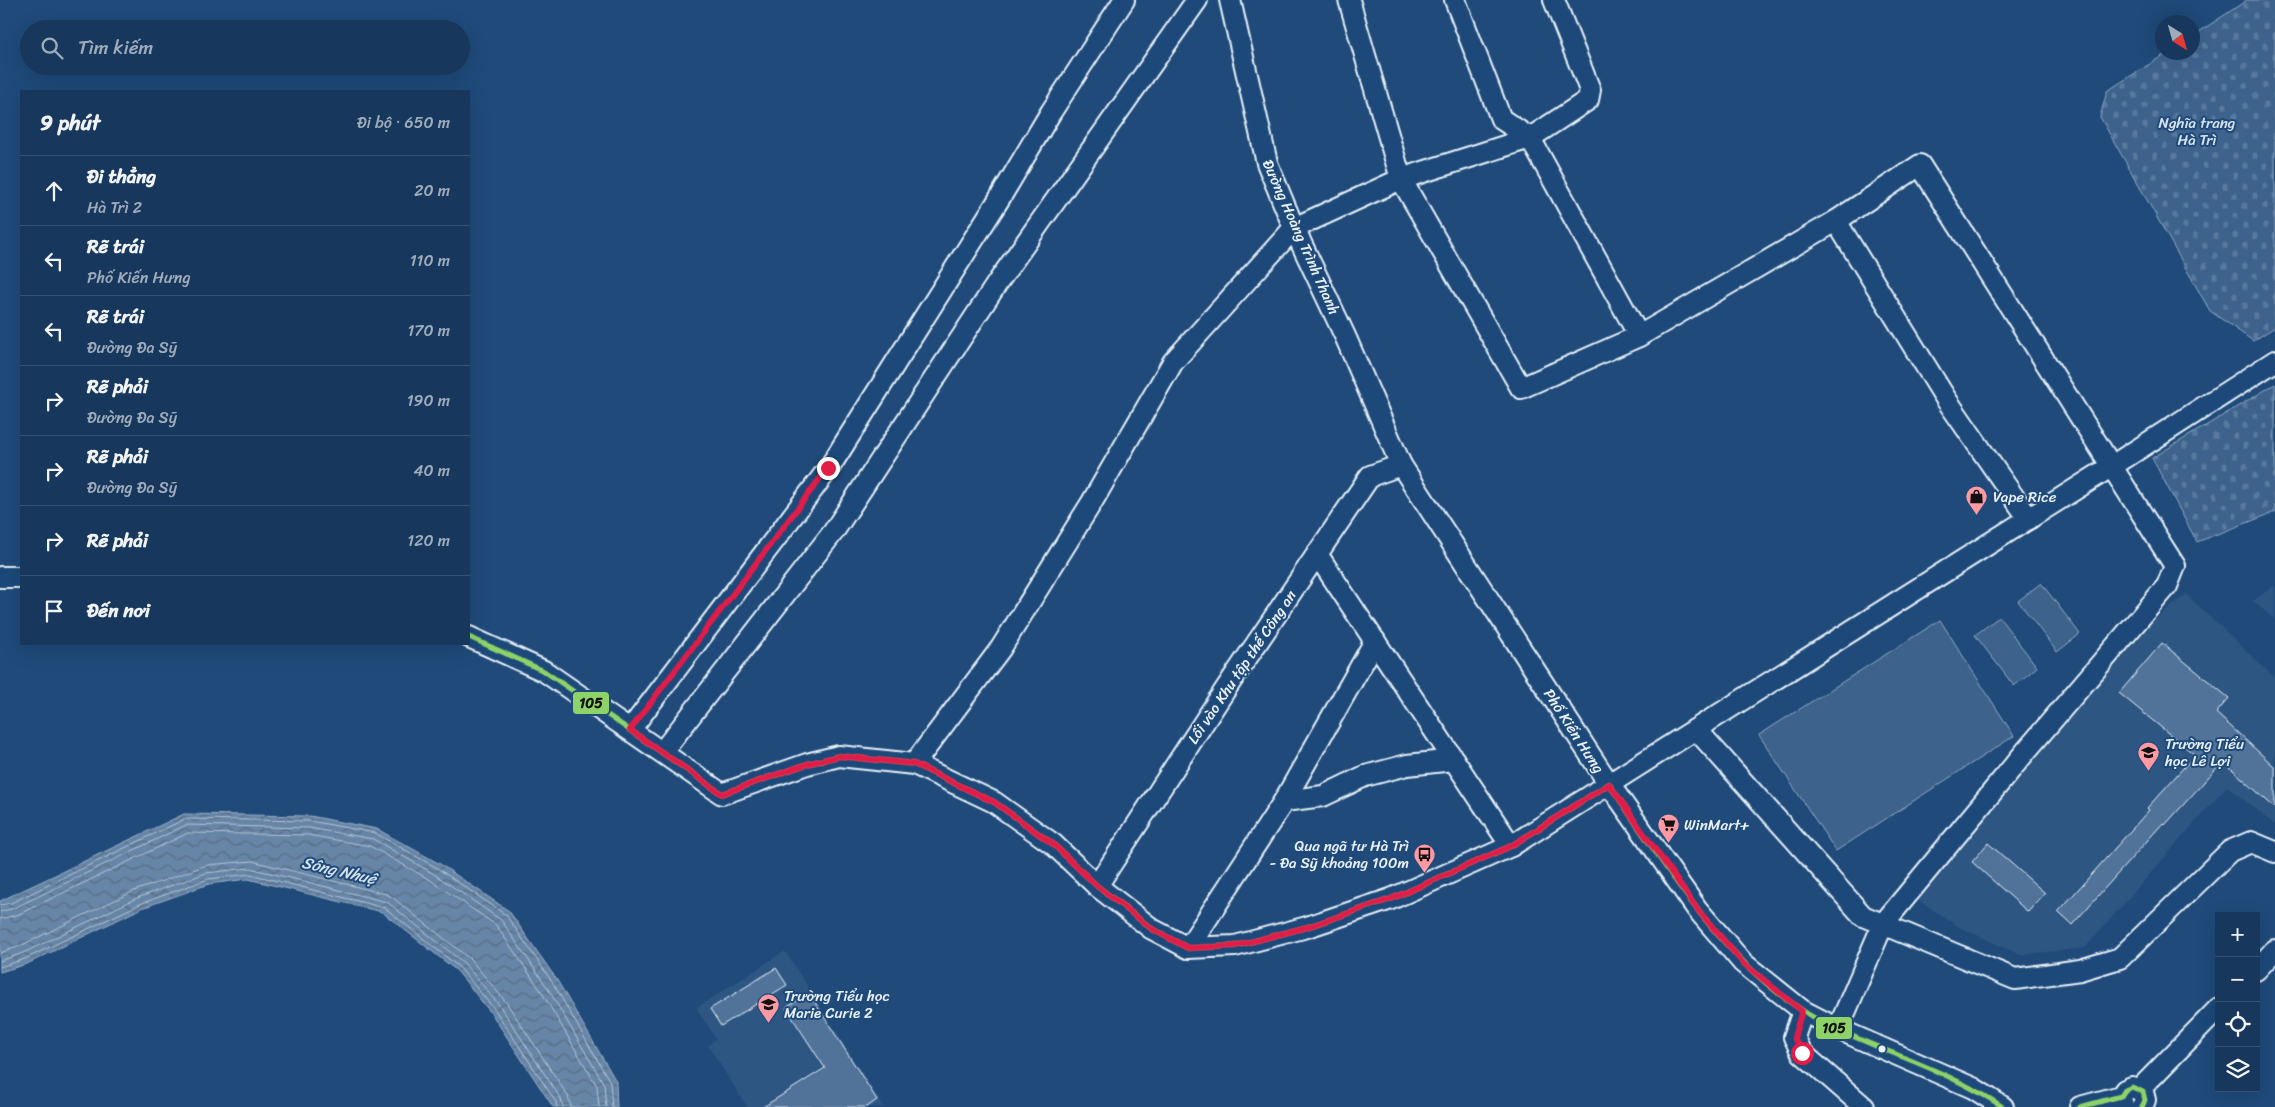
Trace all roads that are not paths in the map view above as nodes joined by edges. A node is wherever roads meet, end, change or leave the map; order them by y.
1 (1124, 0) edge
2 (1196, 0) edge
3 (1230, 0) edge
4 (1349, 0) edge
5 (1455, 0) edge
6 (1554, 0) edge
7 (1530, 138) junction
8 (1401, 179) junction
9 (1836, 222) junction
10 (1294, 228) junction
11 (1639, 336) junction
12 (2275, 360) edge
13 (1400, 465) junction
14 (2112, 466) junction
15 (2029, 519) junction
16 (1317, 554) junction
17 (0, 577) edge
18 (20, 578) edge
19 (470, 637) edge
20 (1375, 641) junction
21 (1696, 729) junction
22 (630, 730) junction
23 (663, 751) junction
24 (1454, 760) junction
25 (914, 764) junction
26 (1609, 784) junction
27 (1284, 800) junction
28 (1511, 846) junction
29 (2275, 852) edge
30 (1097, 886) junction
31 (1883, 924) junction
32 (1188, 948) junction
33 (2275, 950) edge
34 (2260, 966) edge
35 (1802, 1011) junction
36 (2215, 1013) edge
37 (1838, 1029) junction
38 (2146, 1101) edge
39 (2122, 1102) edge
40 (1864, 1107) edge
41 (2003, 1107) edge
42 (2080, 1107) edge

1 - 22 street
2 - 23 street
3 - 10 street, Đường Hoàng Trình Thanh
4 - 8 street
5 - 7 street
6 - 7 street
7 - 8 street
7 - 11 street
8 - 10 street
8 - 11 street
9 - 11 street
9 - 14 street
9 - 15 street
10 - 13 street, Đường Hoàng Trình Thanh
10 - 25 street
12 - 14 street
13 - 16 street, Lối vào Khu tập thể Công an
13 - 26 street, Phố Kiến Hưng
14 - 15 street
14 - 31 street
15 - 21 street
16 - 20 street
16 - 30 street, Lối vào Khu tập thể Công an
17 - 18 street
19 - 22 street
20 - 24 street
20 - 27 street
21 - 26 street
21 - 31 street
22 - 23 street
23 - 25 street
24 - 27 street
24 - 28 street
25 - 30 street
26 - 28 street
26 - 35 street, Phố Kiến Hưng
27 - 32 street
28 - 32 street
29 - 31 street
30 - 32 street
31 - 37 street
33 - 34 street
35 - 37 street, Phố Kiến Hưng
35 - 40 street
36 - 38 street
37 - 41 street, Phố Kiến Hưng
38 - 39 street
39 - 42 street

